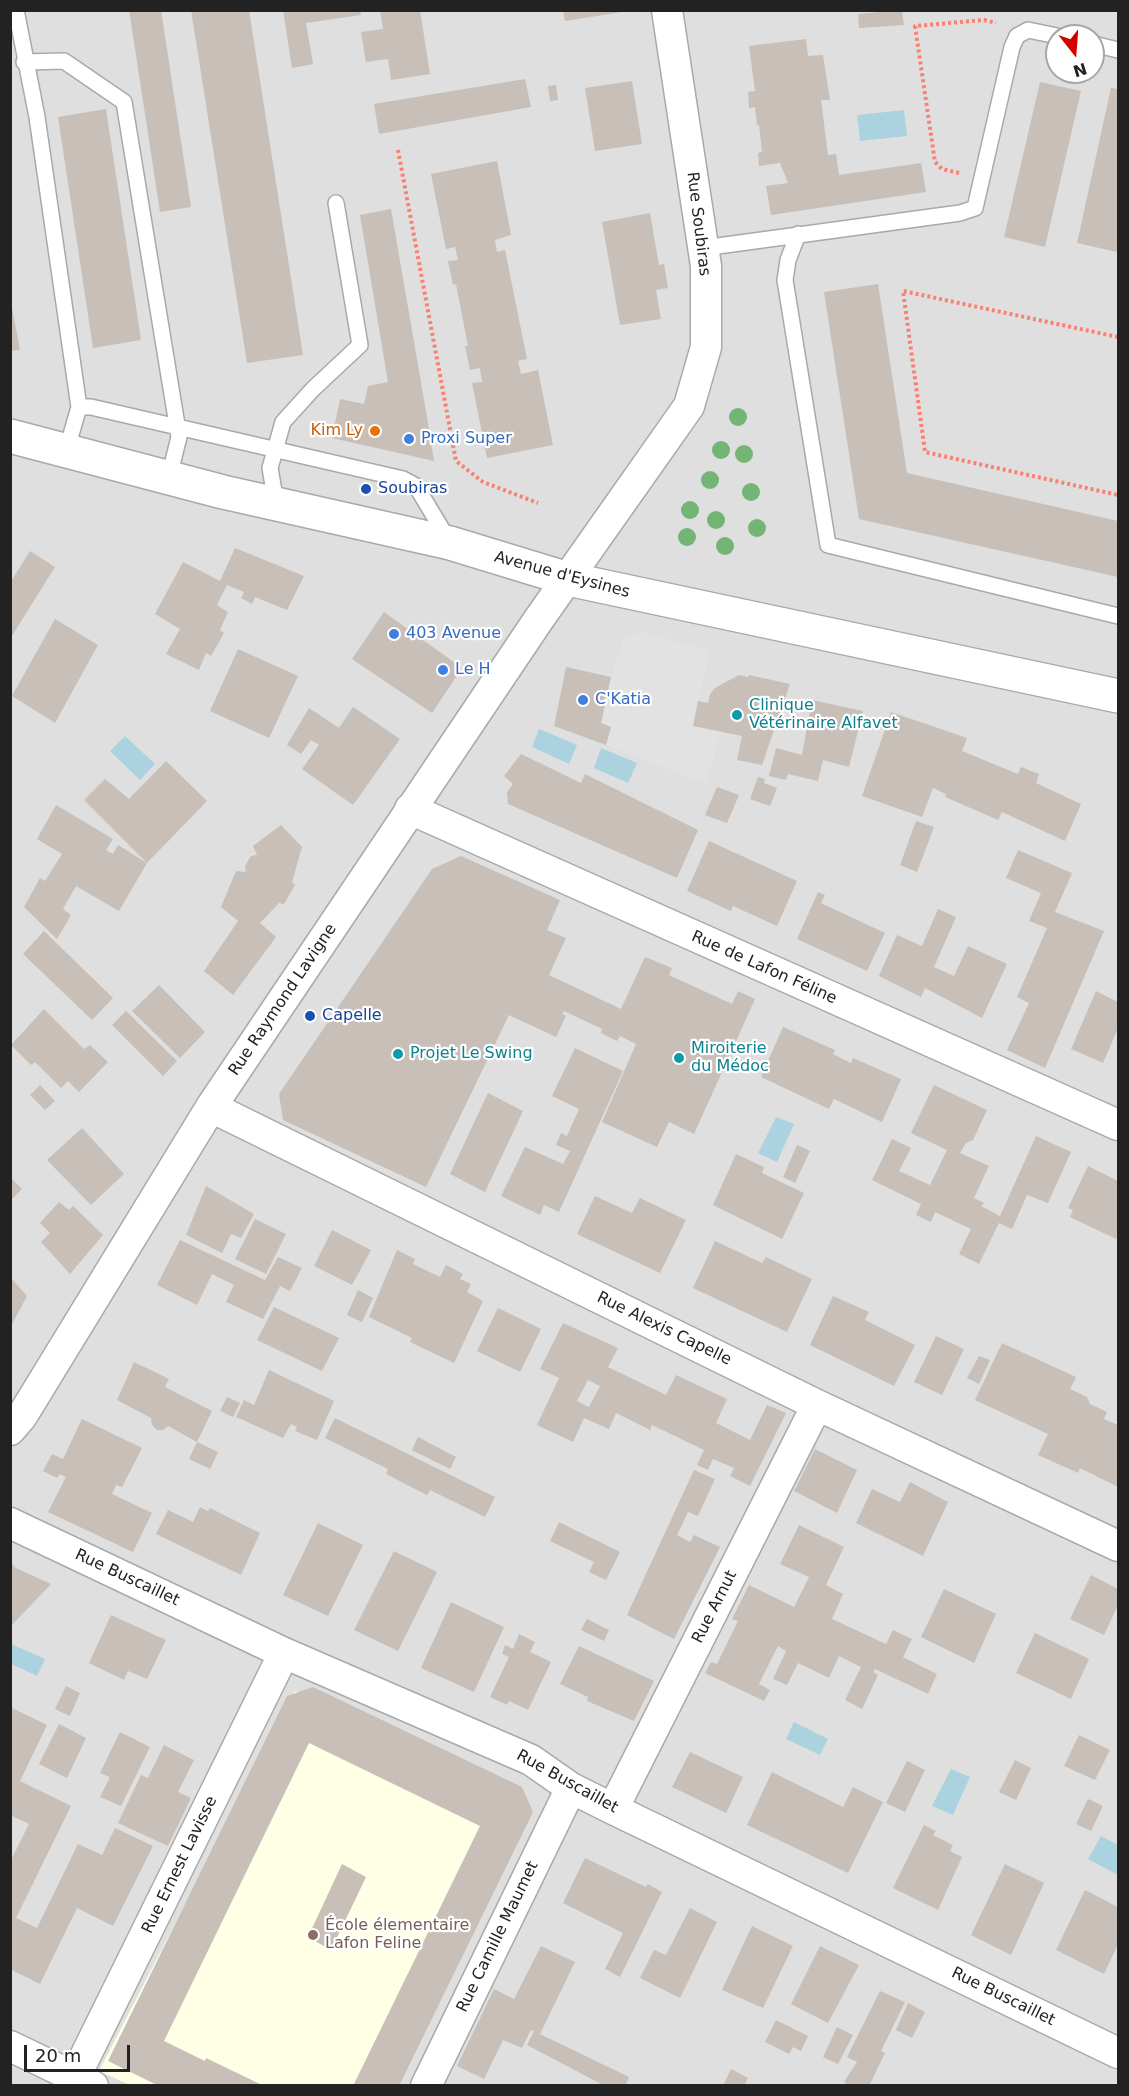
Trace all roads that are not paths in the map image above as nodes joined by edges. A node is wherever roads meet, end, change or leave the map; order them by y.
1 (16, 10) edge
2 (667, 10) edge
3 (1045, 34) edge
4 (24, 62) junction
5 (336, 203) dead end
6 (798, 234) junction
7 (703, 248) junction
8 (79, 407) junction
9 (178, 428) junction
10 (10, 436) edge
11 (274, 451) junction
12 (66, 452) junction
13 (170, 477) junction
14 (276, 503) junction
15 (450, 543) junction
16 (568, 579) junction
17 (1119, 616) edge
18 (1119, 696) edge
19 (410, 809) junction
20 (212, 1107) junction
21 (1119, 1125) edge
22 (817, 1404) junction
23 (14, 1418) edge
24 (10, 1523) edge
25 (1119, 1546) edge
26 (284, 1653) junction
27 (571, 1788) junction
28 (613, 1809) junction
29 (10, 2046) edge
30 (1119, 2053) edge
31 (84, 2081) edge
32 (426, 2085) edge

1 - 4 lane
2 - 7 street, Rue Soubiras
3 - 6 lane
4 - 8 lane
4 - 9 lane
5 - 11 lane
6 - 7 lane
6 - 17 lane
7 - 16 street, Rue Soubiras
8 - 9 lane
8 - 12 lane
9 - 11 lane
9 - 13 lane
10 - 12 street, Avenue d'Eysines
11 - 14 lane
11 - 15 lane
12 - 13 street, Avenue d'Eysines
13 - 14 street, Avenue d'Eysines
14 - 15 street, Avenue d'Eysines
15 - 16 street, Avenue d'Eysines
16 - 18 street, Avenue d'Eysines
16 - 19 street, Rue Raymond Lavigne
19 - 20 street, Rue Raymond Lavigne
19 - 21 street, Rue de Lafon Féline
20 - 22 street, Rue Alexis Capelle
20 - 23 street, Rue Raymond Lavigne
22 - 25 street, Rue Alexis Capelle
22 - 28 street, Rue Arnut
24 - 26 street, Rue Buscaillet
26 - 27 street, Rue Buscaillet
26 - 31 street, Rue Ernest Lavisse
27 - 28 street, Rue Buscaillet
27 - 32 street, Rue Camille Maumet
28 - 30 street, Rue Buscaillet
29 - 31 street

